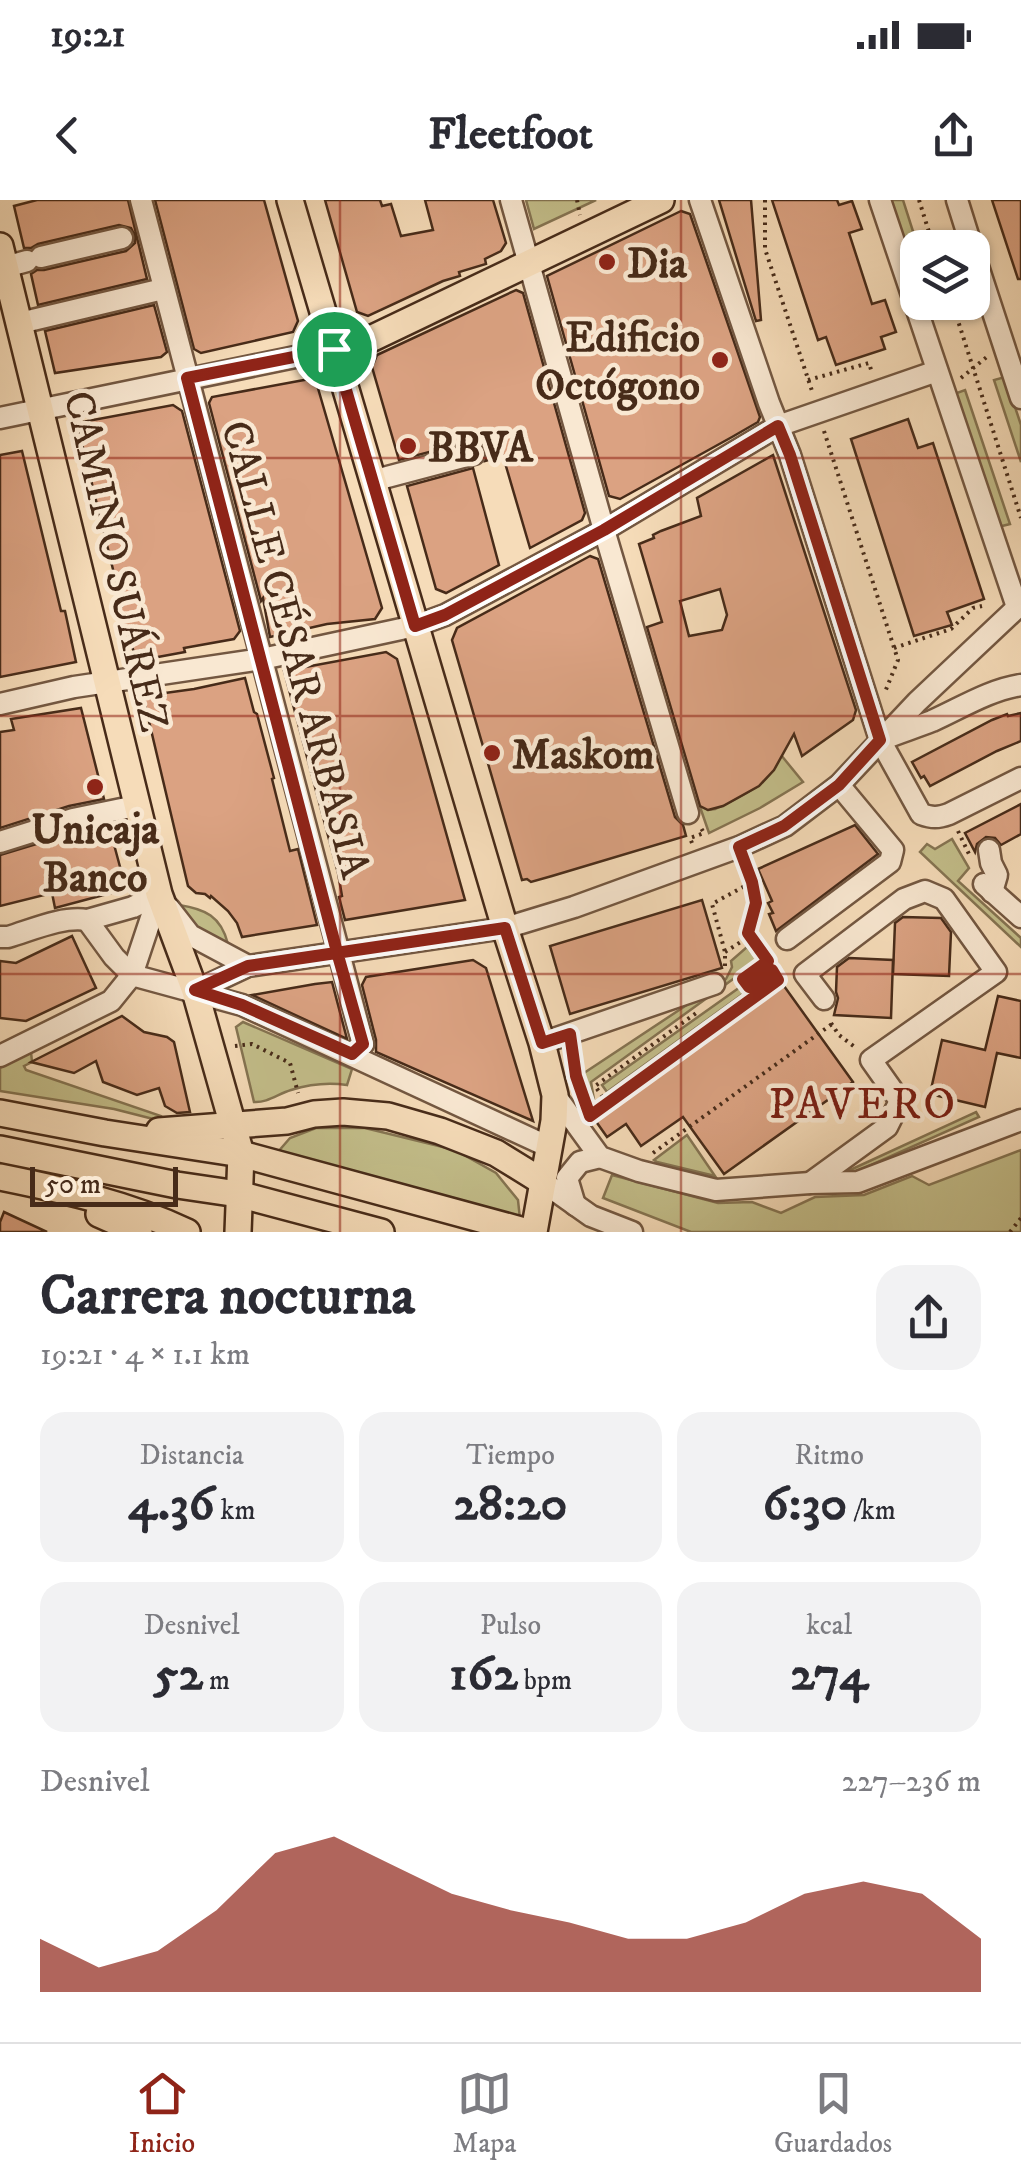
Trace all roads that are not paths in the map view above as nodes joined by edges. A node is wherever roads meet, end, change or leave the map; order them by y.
1 (141, 200) edge
2 (290, 200) edge
3 (510, 200) edge
4 (661, 200) edge
5 (700, 200) edge
6 (880, 200) edge
7 (957, 200) edge
8 (966, 230) edge
9 (136, 234) junction
10 (18, 258) edge
11 (529, 264) junction
12 (163, 289) junction
13 (990, 303) edge
14 (20, 323) junction
15 (334, 349) junction
16 (187, 378) junction
17 (944, 378) junction
18 (1021, 398) edge
19 (41, 409) junction
20 (0, 418) edge
21 (778, 426) junction
22 (474, 454) dead end
23 (372, 481) junction
24 (604, 530) junction
25 (1019, 606) edge
26 (415, 626) junction
27 (262, 659) junction
28 (106, 682) junction
29 (1021, 685) edge
30 (0, 704) edge
31 (880, 740) junction
32 (1021, 778) edge
33 (839, 785) junction
34 (136, 806) junction
35 (695, 820) road end
36 (0, 842) edge
37 (989, 850) dead end
38 (158, 894) junction
39 (1021, 917) edge
40 (87, 920) junction
41 (505, 928) junction
42 (0, 938) edge
43 (787, 940) dead end
44 (337, 952) junction
45 (248, 966) junction
46 (132, 975) junction
47 (714, 984) road end
48 (195, 990) junction
49 (824, 999) dead end
50 (542, 1043) junction
51 (352, 1054) junction
52 (0, 1056) edge
53 (555, 1095) junction
54 (0, 1113) edge
55 (1021, 1120) edge
56 (234, 1127) junction
57 (105, 1134) junction
58 (550, 1147) junction
59 (0, 1149) edge
60 (241, 1154) junction
61 (600, 1157) junction
62 (0, 1178) edge
63 (543, 1182) junction
64 (810, 1183) junction
65 (238, 1194) junction
66 (583, 1211) junction
67 (139, 1232) edge
68 (188, 1232) edge
69 (238, 1232) edge
70 (381, 1232) edge
71 (531, 1232) edge
72 (632, 1232) edge

1 - 9 street, CALLE CÉSAR ARBASIA
2 - 15 main road
3 - 11 street
4 - 11 main road
5 - 21 street
6 - 17 street
7 - 8 street
9 - 10 street
9 - 12 street, CALLE CÉSAR ARBASIA
10 - 14 main road, CAMINO SUÁREZ
11 - 15 main road
11 - 24 street
12 - 14 street
12 - 16 street, CALLE CÉSAR ARBASIA
13 - 18 street
14 - 19 main road, CAMINO SUÁREZ
15 - 16 street
15 - 23 main road
16 - 19 street
16 - 27 street, CALLE CÉSAR ARBASIA
17 - 21 street
17 - 25 street
19 - 20 street
19 - 28 main road, CAMINO SUÁREZ
21 - 24 street
21 - 31 street
22 - 23 street
23 - 26 main road
24 - 26 street
24 - 35 street
25 - 31 street
26 - 27 street
26 - 41 main road
27 - 28 street
27 - 44 street, CALLE CÉSAR ARBASIA
28 - 30 street
28 - 34 main road, CAMINO SUÁREZ
29 - 31 street
31 - 32 street
31 - 33 street
33 - 41 street
33 - 43 street
34 - 36 street
34 - 38 main road, CAMINO SUÁREZ
37 - 39 street
38 - 40 street
38 - 45 street
38 - 46 street
38 - 48 main road, CAMINO SUÁREZ
40 - 42 street
40 - 46 street
41 - 44 street
41 - 50 main road
44 - 45 street
44 - 51 street, CALLE CÉSAR ARBASIA
45 - 48 street
46 - 48 street
46 - 52 street
47 - 50 street
48 - 51 street
48 - 56 main road, CAMINO SUÁREZ
49 - 64 street
50 - 53 main road
51 - 58 street
53 - 58 main road
53 - 61 street
54 - 57 main road
55 - 64 street
56 - 57 main road
56 - 60 main road, CAMINO SUÁREZ
56 - 63 main road
57 - 60 main road
58 - 63 main road
59 - 65 main road
60 - 65 main road, CAMINO SUÁREZ
60 - 71 main road
61 - 64 street
61 - 66 street
62 - 67 main road
62 - 68 main road
63 - 66 street
63 - 71 main road
65 - 69 main road, CAMINO SUÁREZ
65 - 70 main road
66 - 72 street

